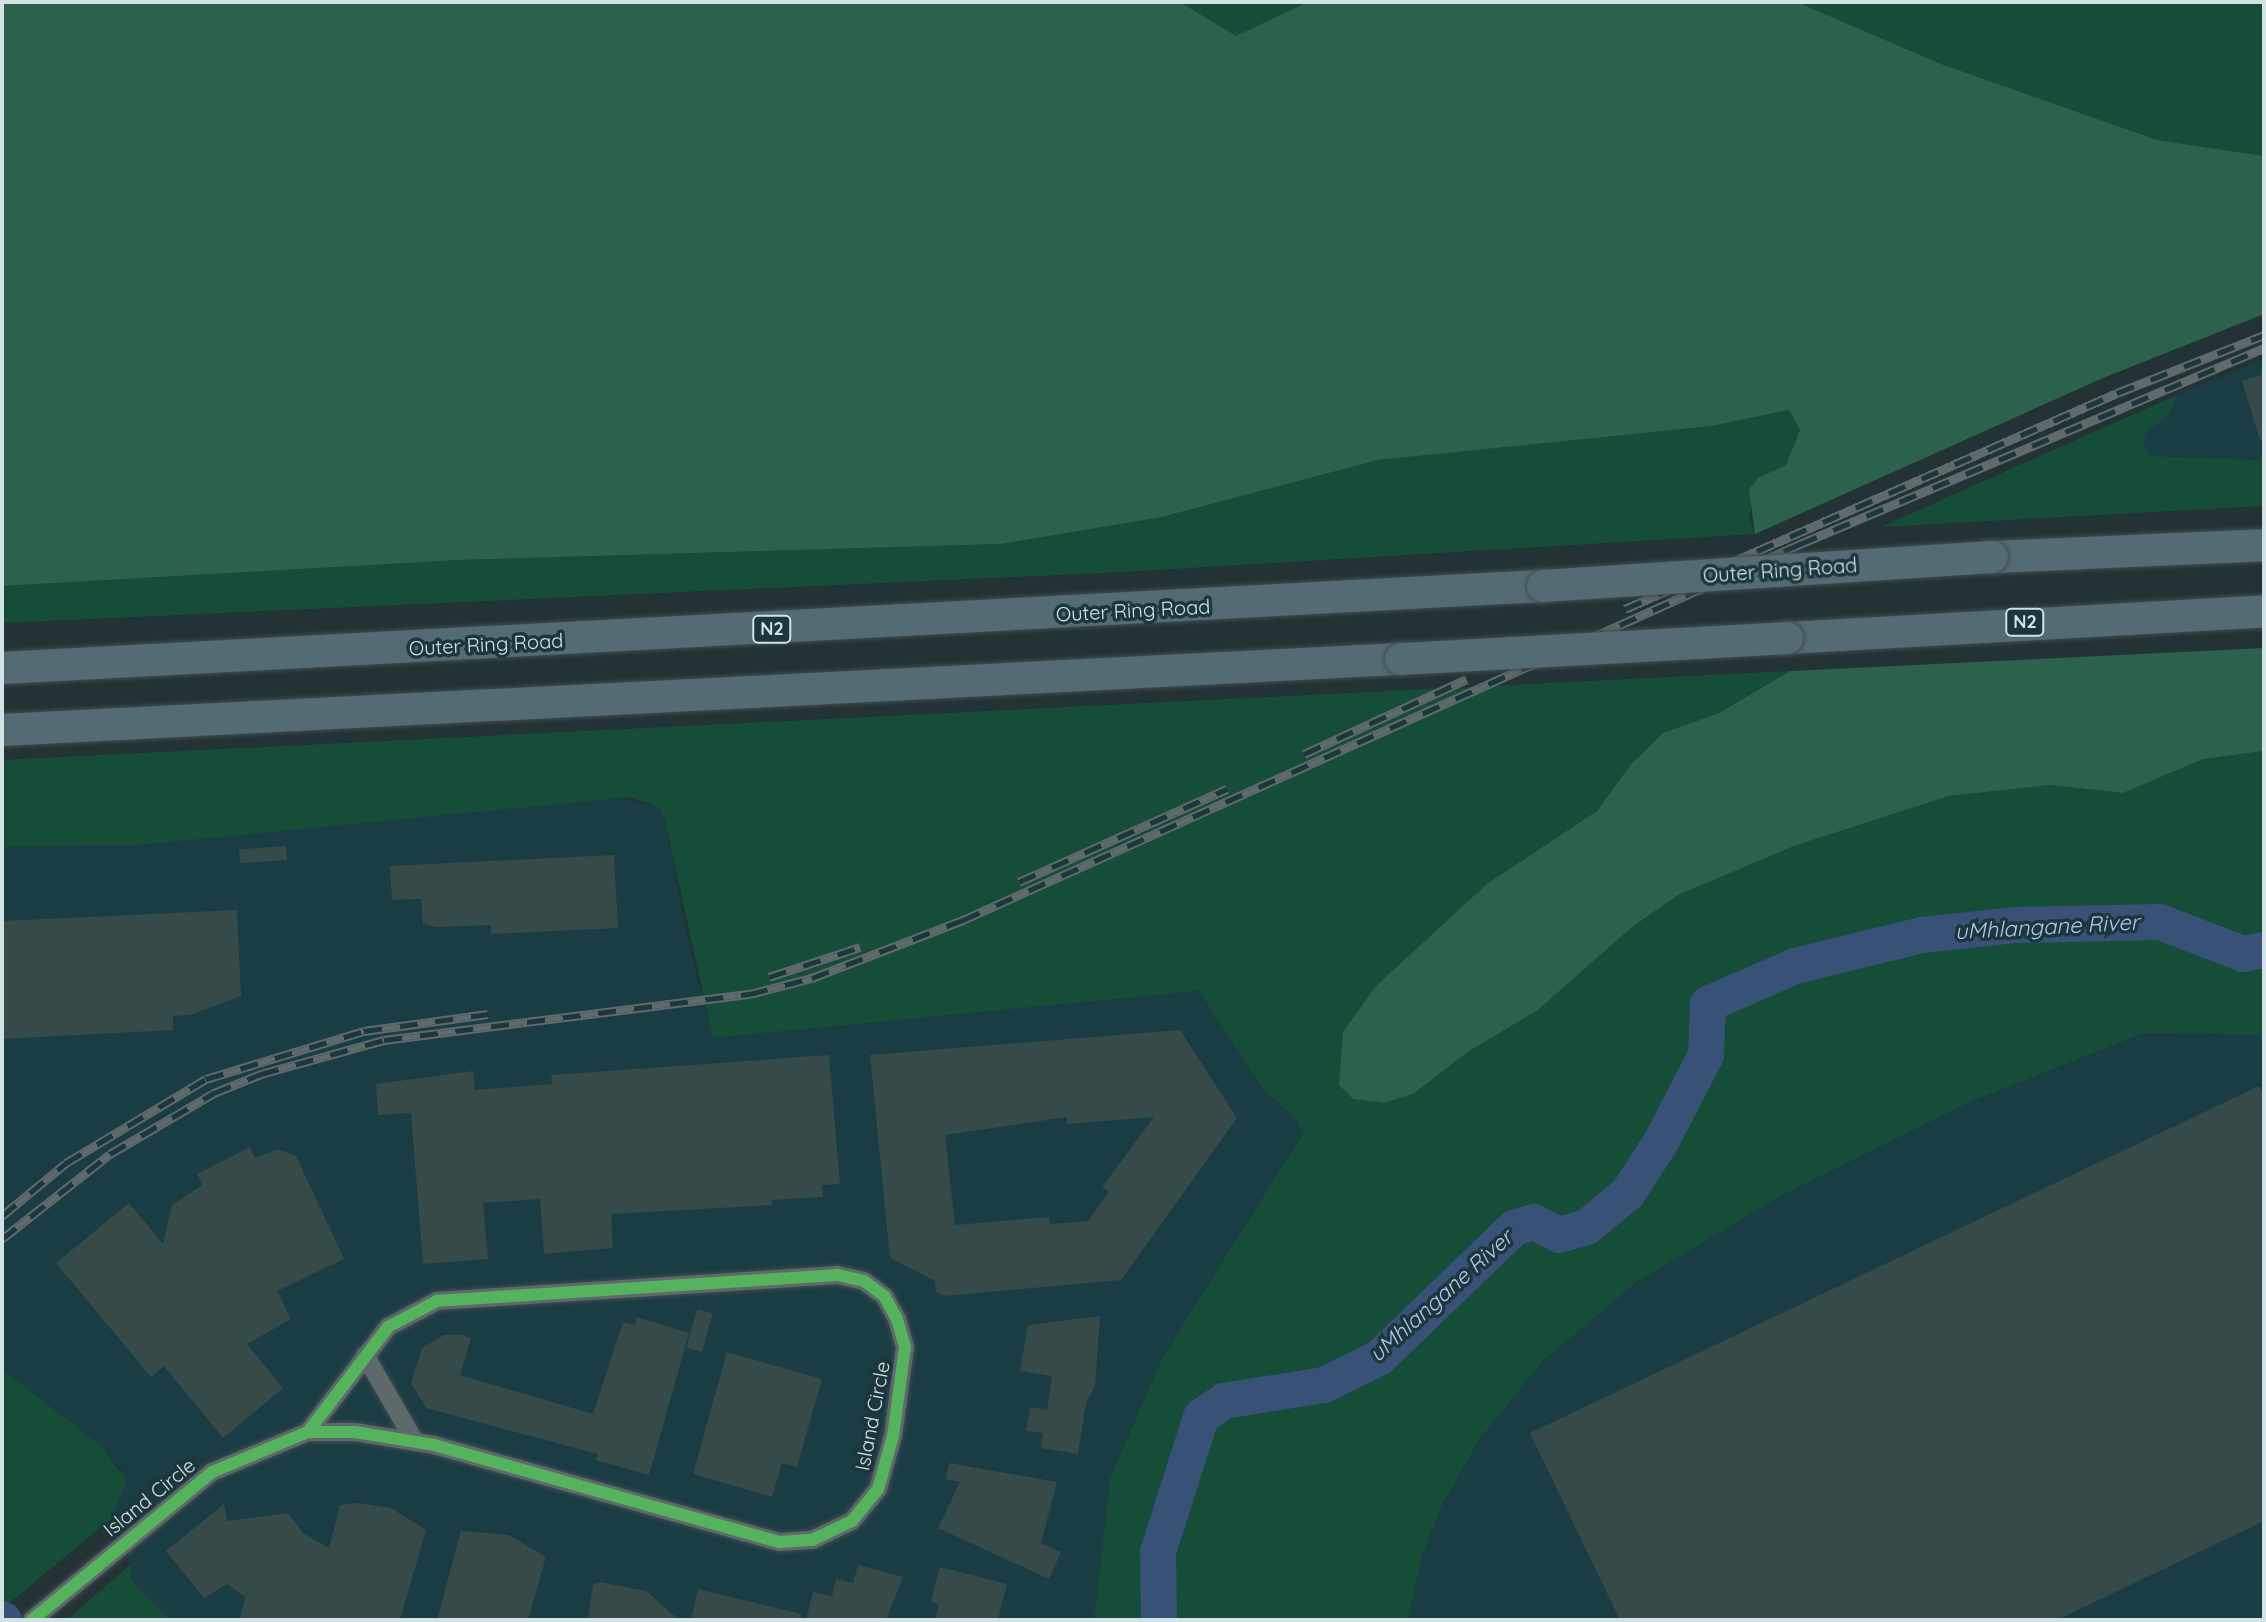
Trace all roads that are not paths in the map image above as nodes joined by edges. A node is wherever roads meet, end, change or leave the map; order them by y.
1 (2264, 545) edge
2 (2264, 611) edge
3 (2, 668) edge
4 (2, 730) edge
5 (365, 1355) junction
6 (308, 1432) junction
7 (415, 1442) junction
8 (32, 1620) edge

1 - 3 highway, Outer Ring Road / N2, bridge
2 - 4 highway, N2, bridge
5 - 6 street, Island Circle
5 - 7 street
5 - 7 street, Island Circle
6 - 7 street, Island Circle
6 - 8 street, Island Circle

